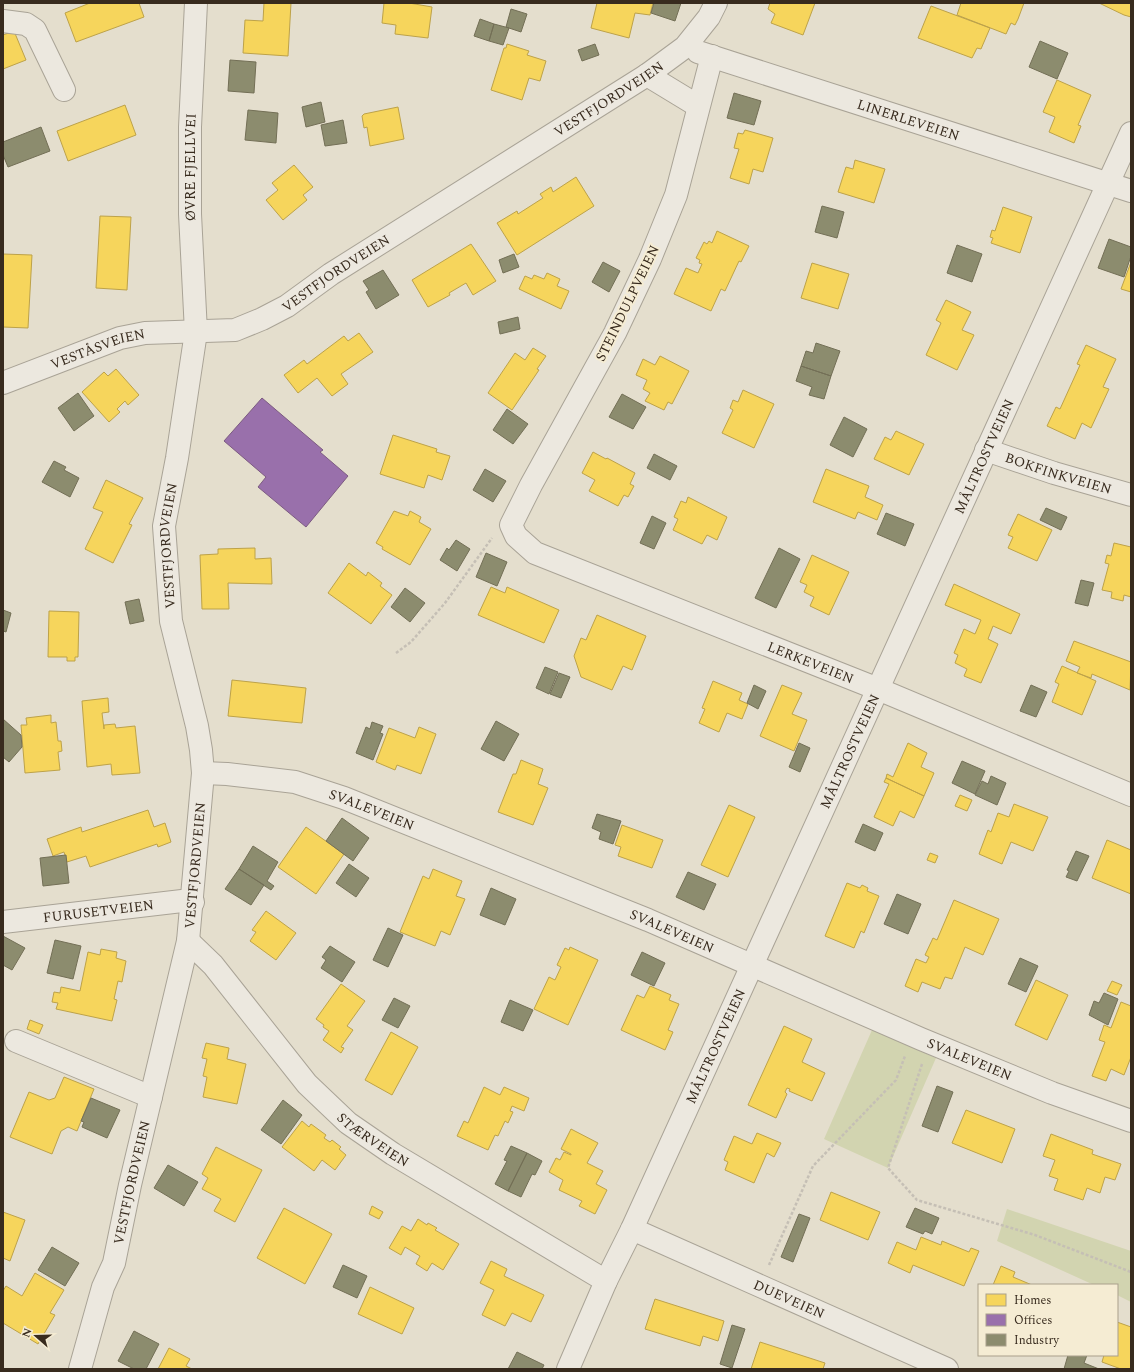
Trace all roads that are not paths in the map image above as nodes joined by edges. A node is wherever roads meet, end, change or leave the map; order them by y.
1 (196, 3) edge
2 (716, 3) edge
3 (3, 21) edge
4 (685, 47) junction
5 (712, 56) junction
6 (648, 74) junction
7 (64, 90) dead end
8 (698, 106) junction
9 (1131, 133) edge
10 (1108, 184) junction
11 (1131, 190) edge
12 (196, 332) junction
13 (3, 383) edge
14 (986, 450) junction
15 (1131, 495) edge
16 (513, 531) joint
17 (878, 689) junction
18 (203, 773) junction
19 (1131, 795) edge
20 (193, 902) junction
21 (3, 922) edge
22 (188, 941) junction
23 (753, 965) junction
24 (16, 1041) dead end
25 (151, 1097) junction
26 (1131, 1121) edge
27 (632, 1229) junction
28 (606, 1281) junction
29 (80, 1369) edge
30 (568, 1369) edge
31 (947, 1369) edge

1 - 12 street, ØVRE FJELLVEI
2 - 4 street, VESTFJORDVEIEN
3 - 7 street
4 - 5 street, LINERLEVEIEN
4 - 6 street, VESTFJORDVEIEN
5 - 8 street, STEINDULPVEIEN
5 - 10 street, LINERLEVEIEN
6 - 8 street
6 - 12 street, VESTFJORDVEIEN
8 - 16 street, STEINDULPVEIEN
9 - 10 street, MÅLTROSTVEIEN
10 - 11 street, LINERLEVEIEN
10 - 14 street, MÅLTROSTVEIEN
12 - 13 street, VESTÅSVEIEN
12 - 18 street, VESTFJORDVEIEN
14 - 15 street, BOKFINKVEIEN
14 - 17 street, MÅLTROSTVEIEN
16 - 17 street, LERKEVEIEN
17 - 19 street, LERKEVEIEN
17 - 23 street, MÅLTROSTVEIEN
18 - 20 street, VESTFJORDVEIEN
18 - 23 street, SVALEVEIEN
20 - 21 street, FURUSETVEIEN
20 - 22 street, VESTFJORDVEIEN
22 - 25 street, VESTFJORDVEIEN
22 - 28 street, STÆRVEIEN
23 - 26 street, SVALEVEIEN
23 - 27 street, MÅLTROSTVEIEN
24 - 25 street
25 - 29 street, VESTFJORDVEIEN
27 - 28 street, MÅLTROSTVEIEN
27 - 31 street, DUEVEIEN
28 - 30 street, MÅLTROSTVEIEN

